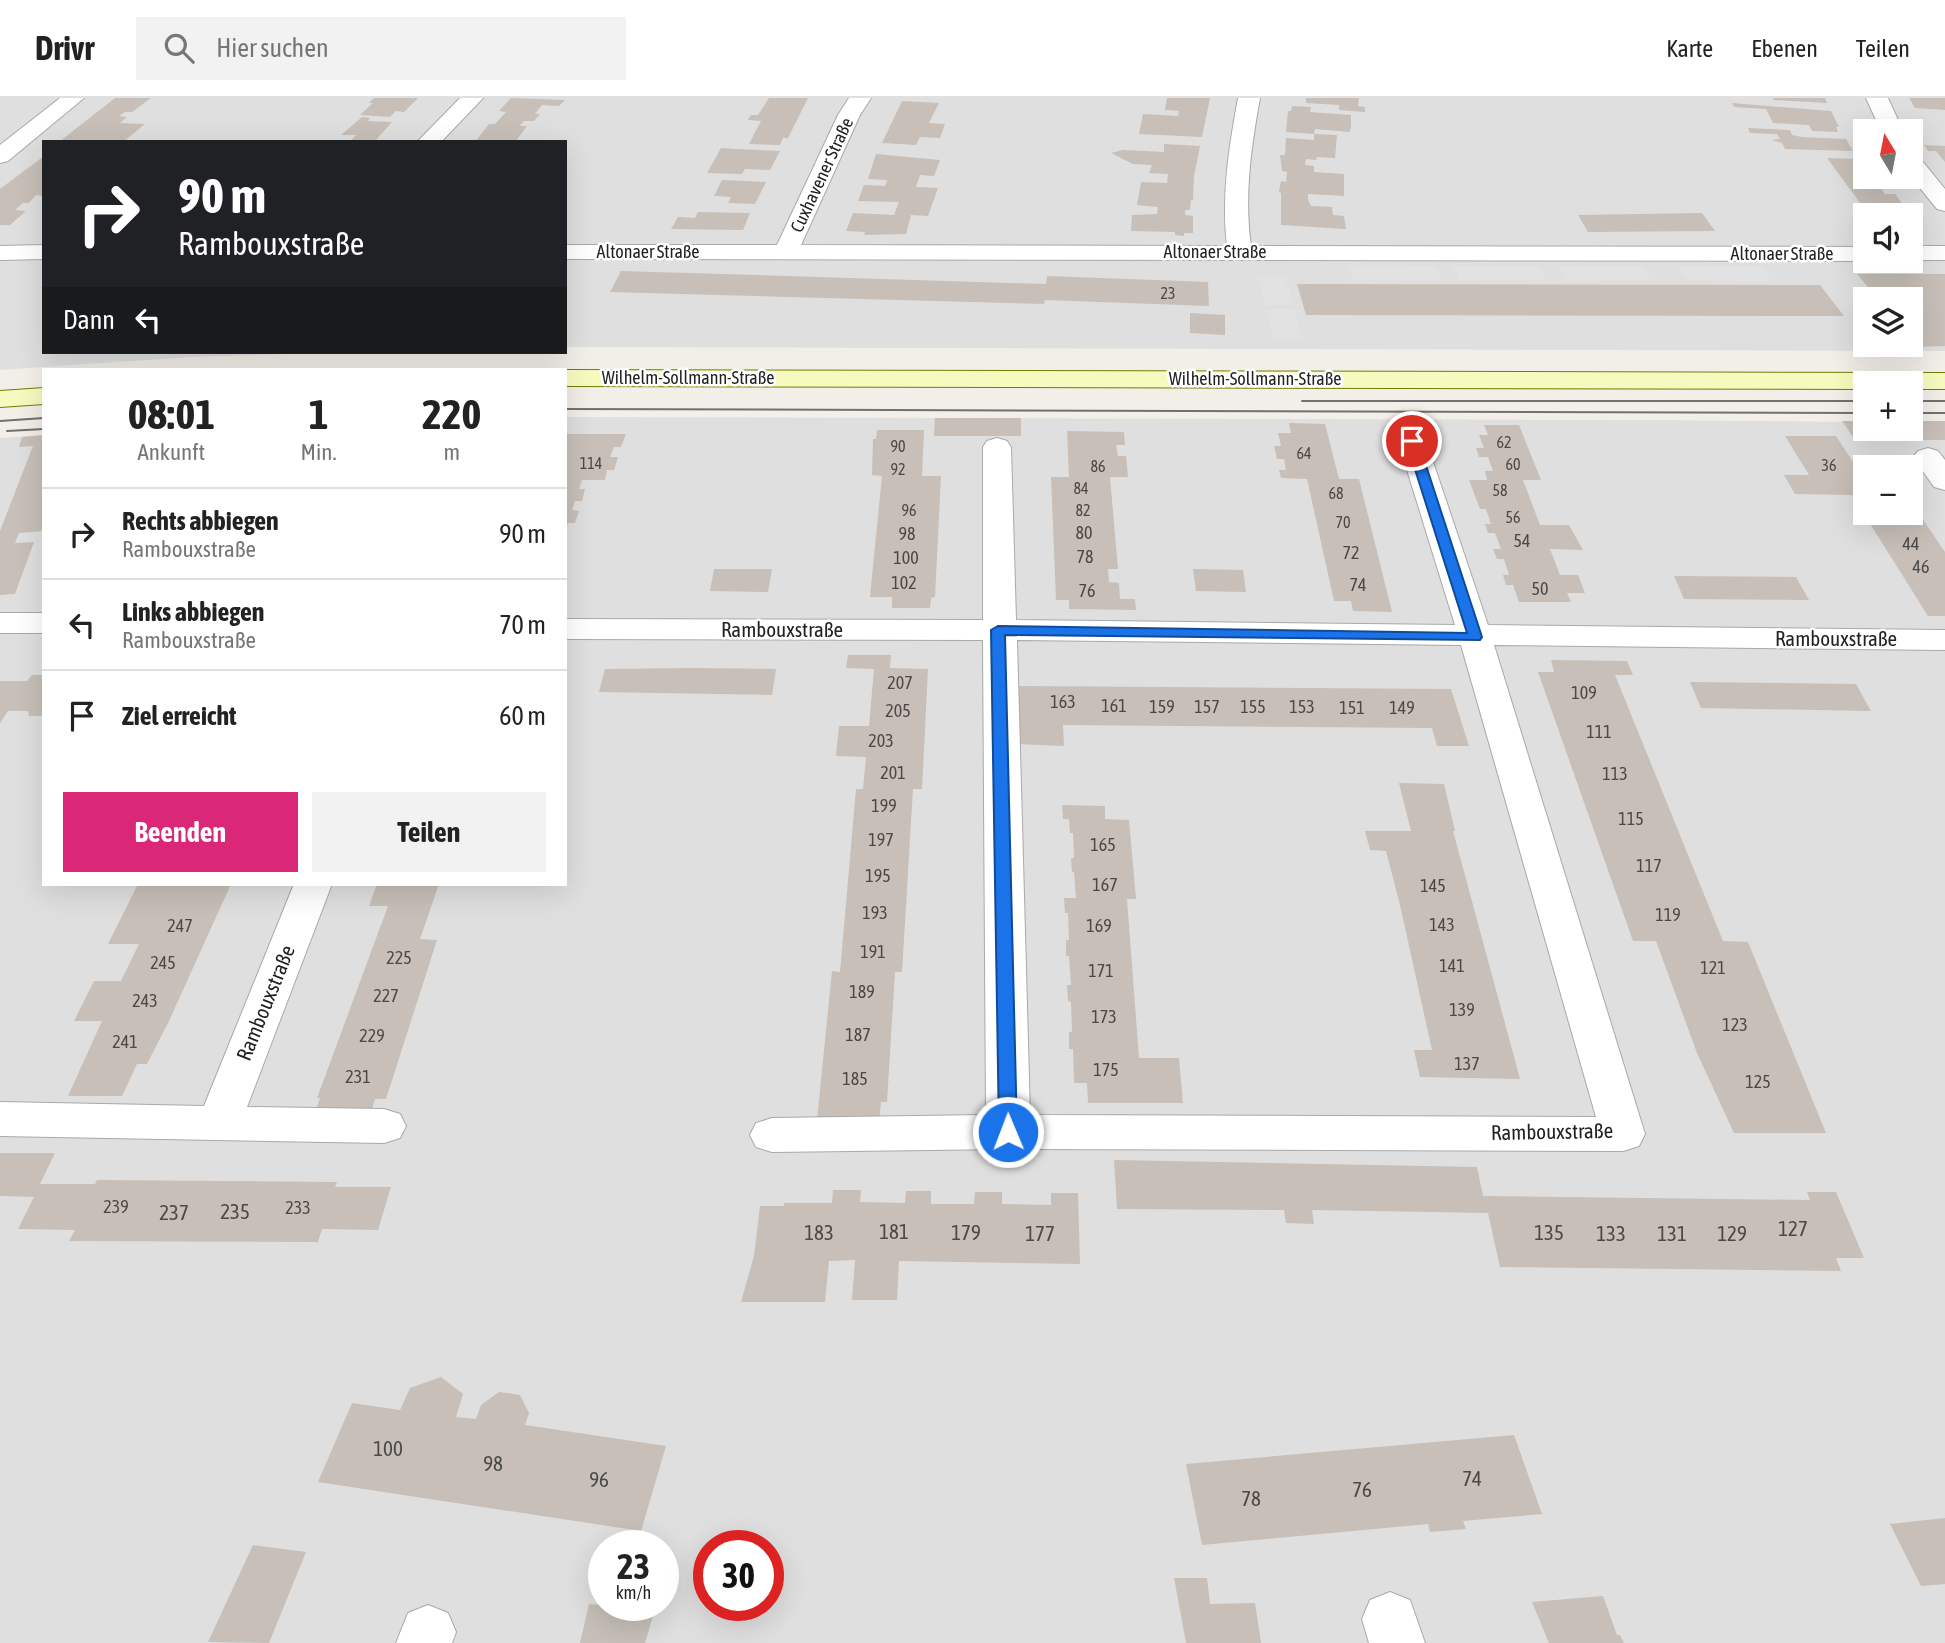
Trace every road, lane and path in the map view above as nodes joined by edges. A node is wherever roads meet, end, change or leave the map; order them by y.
1 (73, 98) edge
2 (472, 98) edge
3 (860, 98) edge
4 (1249, 98) edge
5 (1877, 98) edge
6 (1887, 119) edge
7 (430, 140) edge
8 (0, 156) edge
9 (1927, 174) edge
10 (1945, 204) edge
11 (42, 252) edge
12 (567, 252) edge
13 (786, 252) junction
14 (1240, 252) junction
15 (0, 253) edge
16 (1923, 253) edge
17 (1945, 253) edge
18 (1853, 254) edge
19 (567, 378) edge
20 (1945, 381) edge
21 (42, 396) edge
22 (0, 399) edge
23 (1412, 441) dead end
24 (997, 447) dead end
25 (0, 623) edge
26 (42, 623) edge
27 (567, 629) edge
28 (998, 630) junction
29 (1475, 637) junction
30 (1945, 640) edge
31 (312, 886) edge
32 (0, 1119) edge
33 (219, 1122) junction
34 (384, 1126) dead end
35 (1008, 1132) junction
36 (772, 1135) dead end

1 - 8 street
2 - 7 street
3 - 13 street, Cuxhavener Straße
4 - 14 street
5 - 6 street
9 - 10 street
11 - 15 street
12 - 13 street, Altonaer Straße
13 - 14 street, Altonaer Straße
14 - 18 street, Altonaer Straße
16 - 17 street
19 - 20 street, Wilhelm-Sollmann-Straße
21 - 22 street
23 - 29 street, Rambouxstraße
24 - 28 street
25 - 26 street
27 - 28 street, Rambouxstraße
28 - 29 street, Rambouxstraße
28 - 35 street
29 - 30 street, Rambouxstraße
29 - 35 street, Rambouxstraße
31 - 33 street, Rambouxstraße
32 - 33 street
33 - 34 street
35 - 36 street, Rambouxstraße

